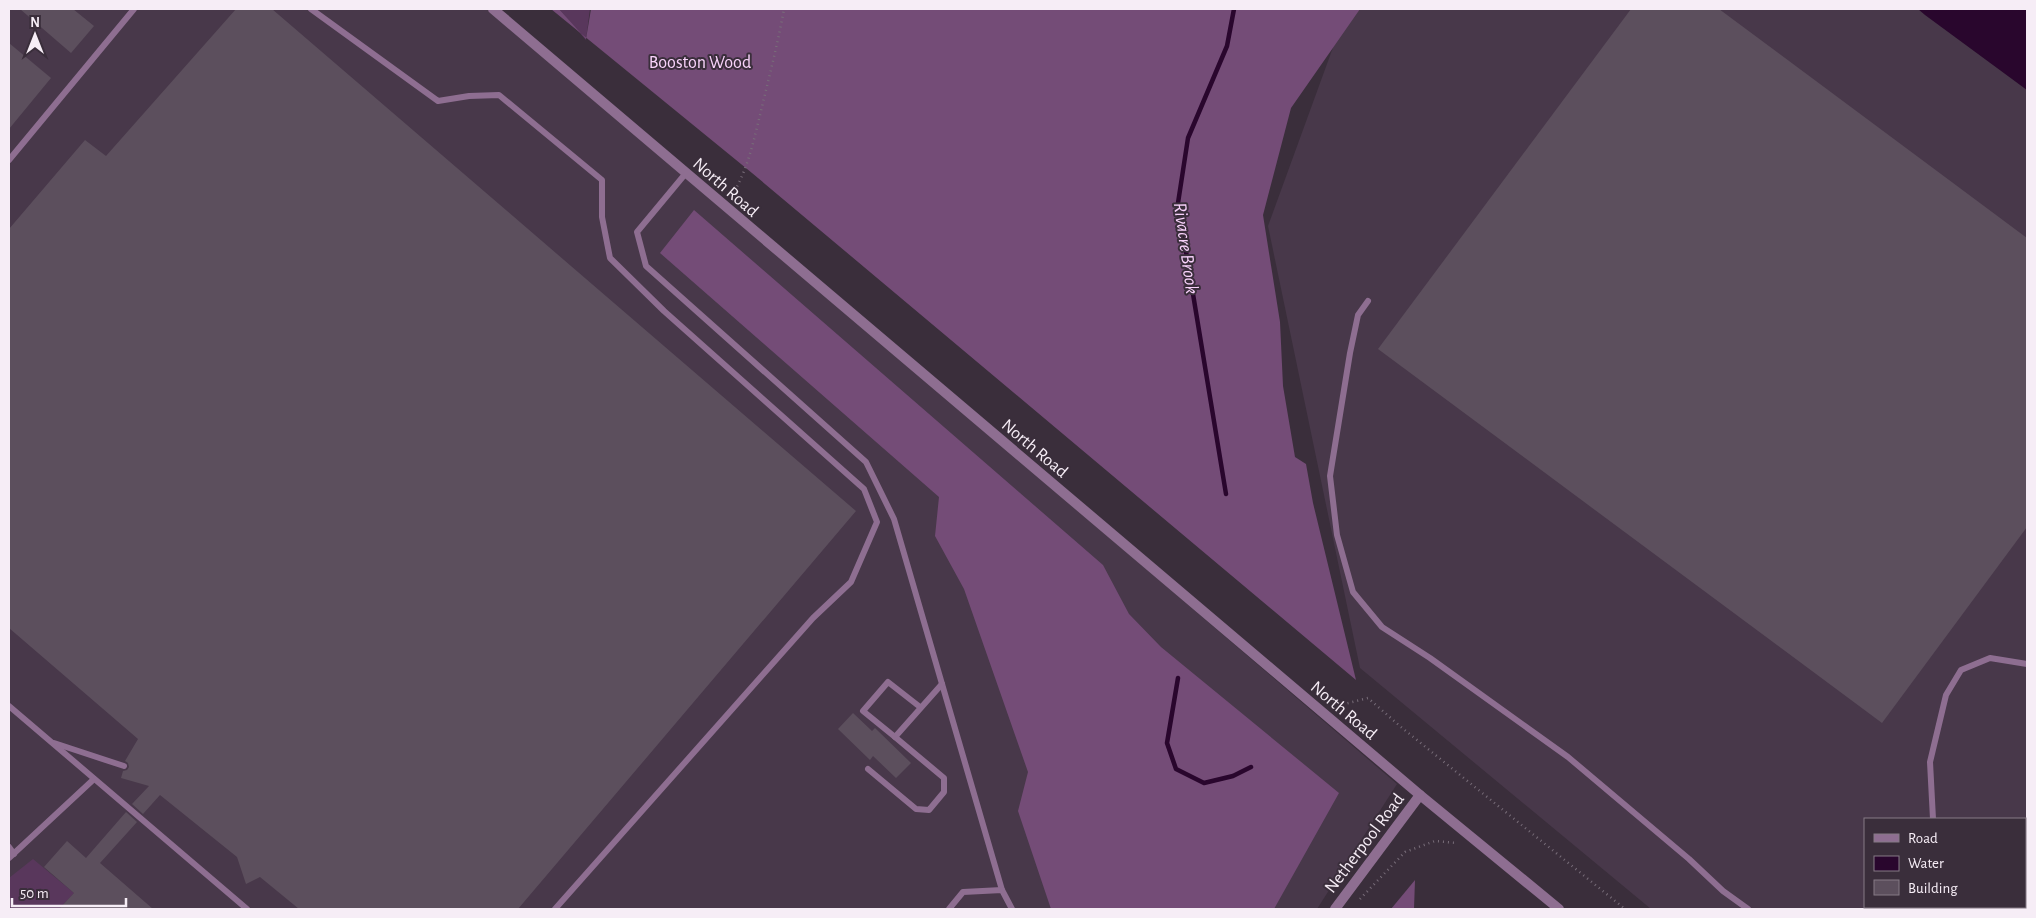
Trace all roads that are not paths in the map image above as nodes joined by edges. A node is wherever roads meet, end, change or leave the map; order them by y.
1 (134, 9) edge
2 (311, 9) edge
3 (493, 9) edge
4 (9, 160) edge
5 (686, 173) junction
6 (1368, 301) dead end
7 (2027, 664) edge
8 (942, 684) junction
9 (9, 706) edge
10 (920, 707) junction
11 (895, 737) junction
12 (51, 742) junction
13 (124, 766) dead end
14 (868, 769) dead end
15 (94, 779) junction
16 (1420, 796) junction
17 (1934, 818) edge
18 (9, 847) edge
19 (11, 856) edge
20 (1002, 890) junction
21 (248, 909) edge
22 (555, 909) edge
23 (949, 909) edge
24 (1012, 909) edge
25 (1335, 909) edge
26 (1559, 909) edge
27 (1748, 909) edge

1 - 4 lane
2 - 22 lane
3 - 5 street, North Road
5 - 8 lane
5 - 16 street, North Road
6 - 27 lane
7 - 17 lane
8 - 10 lane
8 - 20 lane
9 - 12 lane
10 - 11 lane
10 - 11 lane
11 - 14 lane
12 - 13 lane
12 - 15 lane
15 - 19 lane
15 - 21 lane
16 - 25 street, Netherpool Road
16 - 26 street, North Road
18 - 19 lane
20 - 23 lane
20 - 24 lane

